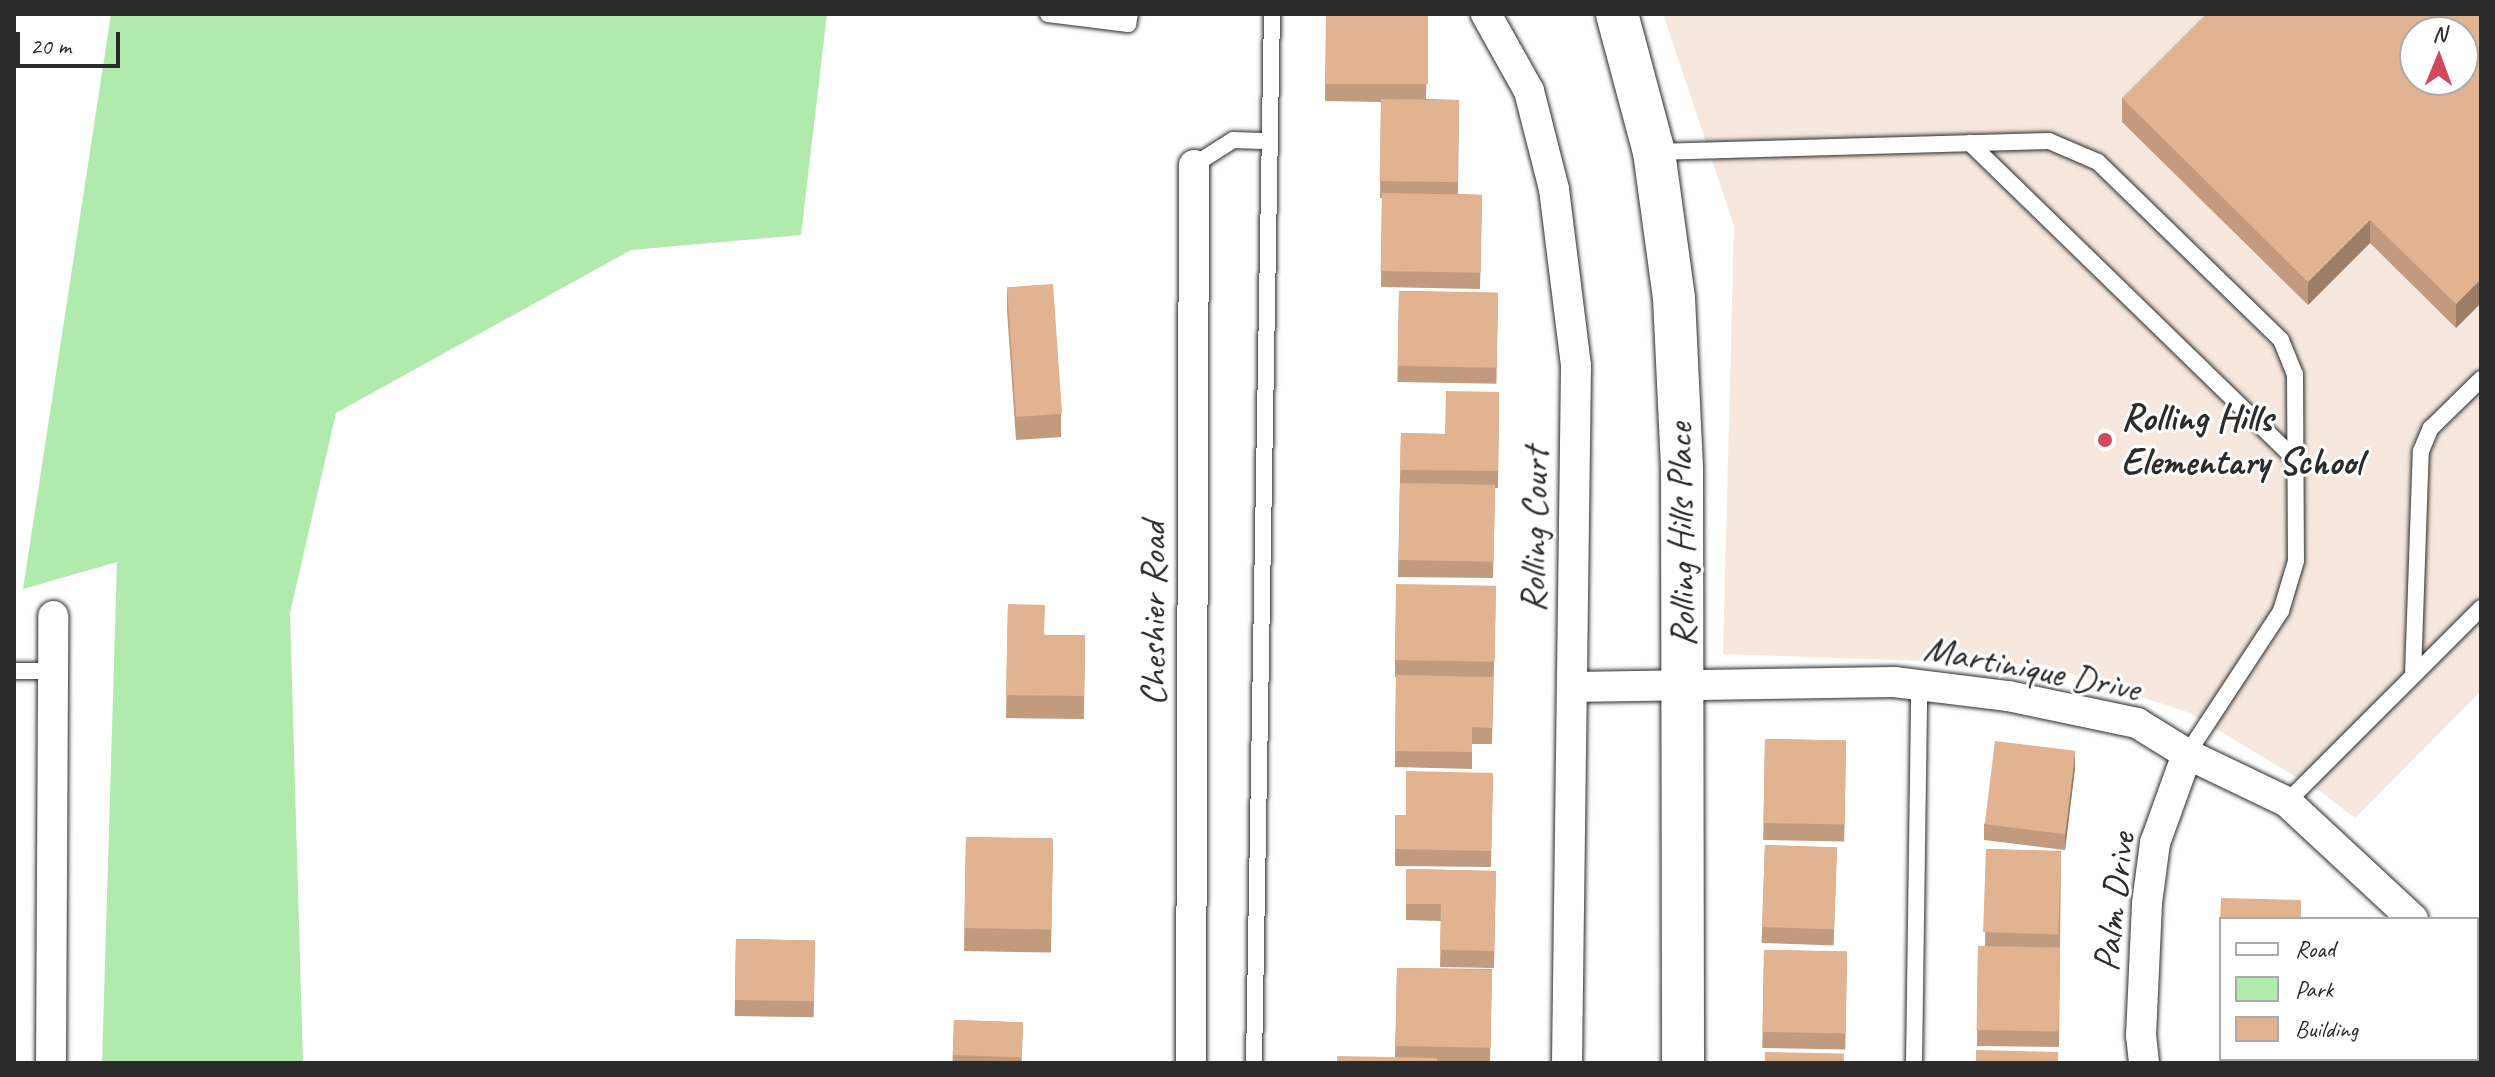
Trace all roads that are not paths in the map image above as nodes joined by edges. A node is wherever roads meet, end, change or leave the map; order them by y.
1 (1048, 14) edge
2 (1130, 14) edge
3 (1272, 14) edge
4 (1486, 14) edge
5 (1617, 14) edge
6 (1270, 141) junction
7 (1970, 143) junction
8 (1654, 152) junction
9 (1194, 165) joint
10 (2481, 379) edge
11 (2295, 459) junction
12 (2481, 608) edge
13 (53, 616) dead end
14 (14, 671) edge
15 (53, 671) junction
16 (2413, 675) junction
17 (1683, 685) junction
18 (1919, 685) junction
19 (1572, 687) junction
20 (2187, 754) junction
21 (2287, 802) junction
22 (2411, 917) edge
23 (51, 1063) edge
24 (1191, 1063) edge
25 (1254, 1063) edge
26 (1567, 1063) edge
27 (1683, 1063) edge
28 (1914, 1063) edge
29 (2144, 1063) edge

1 - 2 lane
3 - 6 lane
4 - 19 street, Rolling Court
5 - 8 street, Rolling Hills Place
6 - 9 lane
6 - 25 lane
7 - 8 lane
7 - 11 lane
7 - 11 lane
8 - 17 street, Rolling Hills Place
9 - 24 street, Cheshier Road
10 - 16 lane
11 - 20 lane
12 - 16 lane
13 - 15 street
14 - 15 lane
15 - 23 street
16 - 21 lane
17 - 18 street, Martinique Drive
17 - 19 street, Martinique Drive
17 - 27 street, Rolling Hills Place
18 - 20 street, Martinique Drive
18 - 28 lane
19 - 26 street, Rolling Court
20 - 21 street, Martinique Drive
20 - 29 street, Palm Drive
21 - 22 street, Martinique Drive

